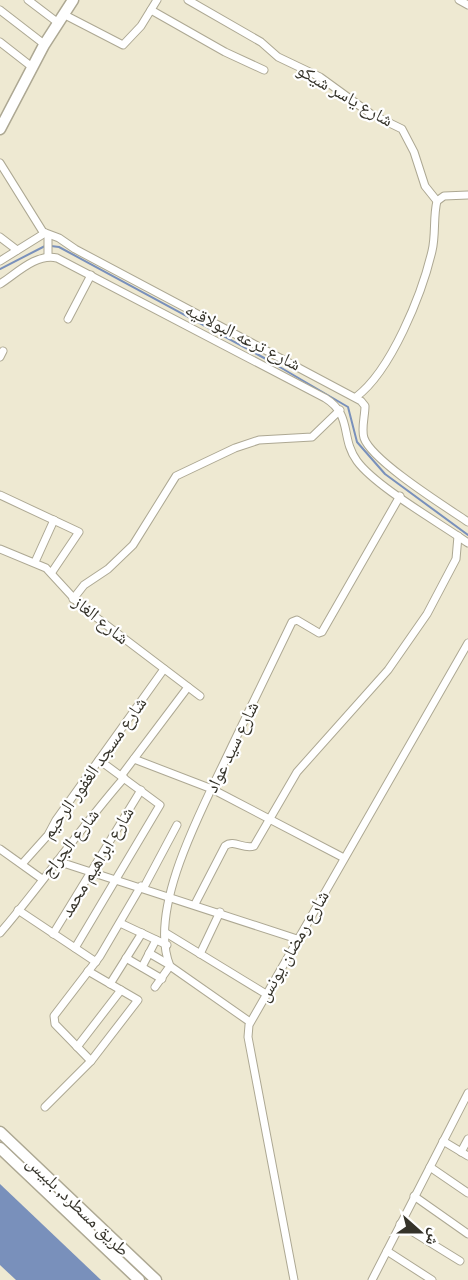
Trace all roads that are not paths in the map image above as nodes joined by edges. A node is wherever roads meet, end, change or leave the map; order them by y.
1 (28, 0) edge
2 (73, 0) edge
3 (157, 0) edge
4 (188, 0) edge
5 (459, 0) edge
6 (468, 5) edge
7 (0, 10) edge
8 (151, 10) junction
9 (60, 18) junction
10 (0, 42) edge
11 (44, 44) junction
12 (32, 67) junction
13 (264, 70) dead end
14 (0, 129) edge
15 (0, 163) edge
16 (468, 195) edge
17 (437, 201) junction
18 (47, 236) junction
19 (0, 237) edge
20 (17, 250) junction
21 (48, 254) junction
22 (0, 261) edge
23 (91, 275) junction
24 (0, 284) edge
25 (68, 319) dead end
26 (356, 397) junction
27 (340, 411) junction
28 (0, 495) edge
29 (400, 496) junction
30 (54, 520) junction
31 (468, 522) edge
32 (458, 536) junction
33 (468, 543) edge
34 (0, 549) edge
35 (34, 561) junction
36 (52, 572) junction
37 (73, 599) junction
38 (468, 643) edge
39 (164, 669) junction
40 (188, 687) junction
41 (200, 696) dead end
42 (99, 759) junction
43 (134, 759) junction
44 (122, 777) junction
45 (212, 789) junction
46 (141, 790) junction
47 (270, 817) junction
48 (177, 825) dead end
49 (0, 849) edge
50 (344, 858) junction
51 (57, 861) junction
52 (22, 864) junction
53 (90, 871) junction
54 (42, 879) junction
55 (116, 879) junction
56 (142, 887) junction
57 (170, 896) junction
58 (195, 904) junction
59 (18, 910) junction
60 (220, 912) junction
61 (120, 923) junction
62 (0, 933) edge
63 (142, 933) junction
64 (166, 933) junction
65 (53, 934) junction
66 (297, 939) junction
67 (156, 940) junction
68 (166, 945) junction
69 (75, 948) junction
70 (149, 954) junction
71 (200, 954) junction
72 (126, 958) junction
73 (96, 962) junction
74 (169, 965) junction
75 (142, 967) junction
76 (88, 971) junction
77 (162, 979) junction
78 (110, 984) junction
79 (155, 987) dead end
80 (121, 990) junction
81 (266, 994) junction
82 (250, 1022) junction
83 (77, 1047) junction
84 (91, 1062) junction
85 (468, 1094) edge
86 (465, 1106) edge
87 (45, 1107) dead end
88 (0, 1132) edge
89 (468, 1139) edge
90 (443, 1141) junction
91 (0, 1148) edge
92 (460, 1152) junction
93 (468, 1156) edge
94 (430, 1167) junction
95 (468, 1193) edge
96 (414, 1196) junction
97 (400, 1224) junction
98 (468, 1234) edge
99 (387, 1251) junction
100 (460, 1262) dead end
101 (139, 1280) edge
102 (156, 1280) edge
103 (294, 1280) edge
104 (372, 1280) edge
105 (432, 1280) edge

1 - 9 street
2 - 9 main road
3 - 8 street
4 - 17 street, شارع ياسر شيكو
5 - 6 street
7 - 11 street
8 - 9 street
8 - 13 street
9 - 11 main road
10 - 12 street
11 - 12 main road
12 - 14 main road
15 - 18 street, شارع ترعه البولاقيه
16 - 17 street
17 - 26 street
18 - 20 street
18 - 21 street
18 - 26 street, شارع ترعه البولاقيه
19 - 20 street
20 - 22 street
21 - 23 street, شارع ترعه البولاقيه
21 - 24 street
23 - 25 street
23 - 27 street, شارع ترعه البولاقيه
26 - 31 street
27 - 29 street
27 - 37 street
28 - 30 street
29 - 32 street
29 - 45 street, شارع سيد عواد
30 - 35 street
30 - 36 street
32 - 33 street
32 - 47 street
34 - 35 street, شارع الغاز
35 - 36 street, شارع الغاز
36 - 37 street, شارع الغاز
37 - 39 street, شارع الغاز
38 - 50 street, شارع رمضان يونس
39 - 40 street, شارع الغاز
39 - 42 street, شارع مسجد الغفور الرحيم
40 - 41 street, شارع الغاز
40 - 43 street, شارع الجراج
42 - 44 street
42 - 52 street, شارع مسجد الغفور الرحيم
43 - 44 street, شارع الجراج
43 - 45 street
44 - 46 street
44 - 51 street, شارع الجراج
45 - 47 street
45 - 57 street, شارع سيد عواد
46 - 53 street, شارع ابراهيم محمد
46 - 55 street
47 - 50 street
47 - 58 street
48 - 56 street
49 - 52 street
50 - 66 street, شارع رمضان يونس
51 - 53 street
51 - 54 street, شارع الجراج
52 - 54 street
53 - 55 street
53 - 65 street, شارع ابراهيم محمد
54 - 59 street, شارع الجراج
55 - 56 street
55 - 69 street
56 - 57 street
56 - 61 street
57 - 58 street
57 - 64 street, شارع سيد عواد
58 - 60 street
59 - 62 street, شارع الجراج
59 - 65 street
60 - 66 street
60 - 71 street
61 - 63 street
61 - 73 street
63 - 67 street
63 - 72 street
64 - 68 street, شارع سيد عواد
64 - 71 street
65 - 69 street
66 - 81 street, شارع رمضان يونس
67 - 68 street
67 - 70 street
68 - 74 street, شارع سيد عواد
69 - 73 street
70 - 74 street
70 - 75 street
71 - 81 street
72 - 75 street
72 - 78 street
73 - 76 street
74 - 77 street
74 - 82 street
75 - 77 street
76 - 78 street
76 - 83 street
77 - 79 street
78 - 80 street
80 - 83 street
80 - 84 street
81 - 82 street, شارع رمضان يونس
82 - 103 street, شارع رمضان يونس
83 - 84 street
84 - 87 street
85 - 86 street
86 - 90 street
88 - 102 main road, طريق مسطرد, بلبيس
89 - 92 street
90 - 92 street
90 - 94 street
91 - 101 main road, طريق مسطرد, بلبيس
92 - 93 street
94 - 95 street
94 - 96 street
96 - 97 street
96 - 98 street
97 - 99 street
97 - 100 street
99 - 104 street
99 - 105 street

